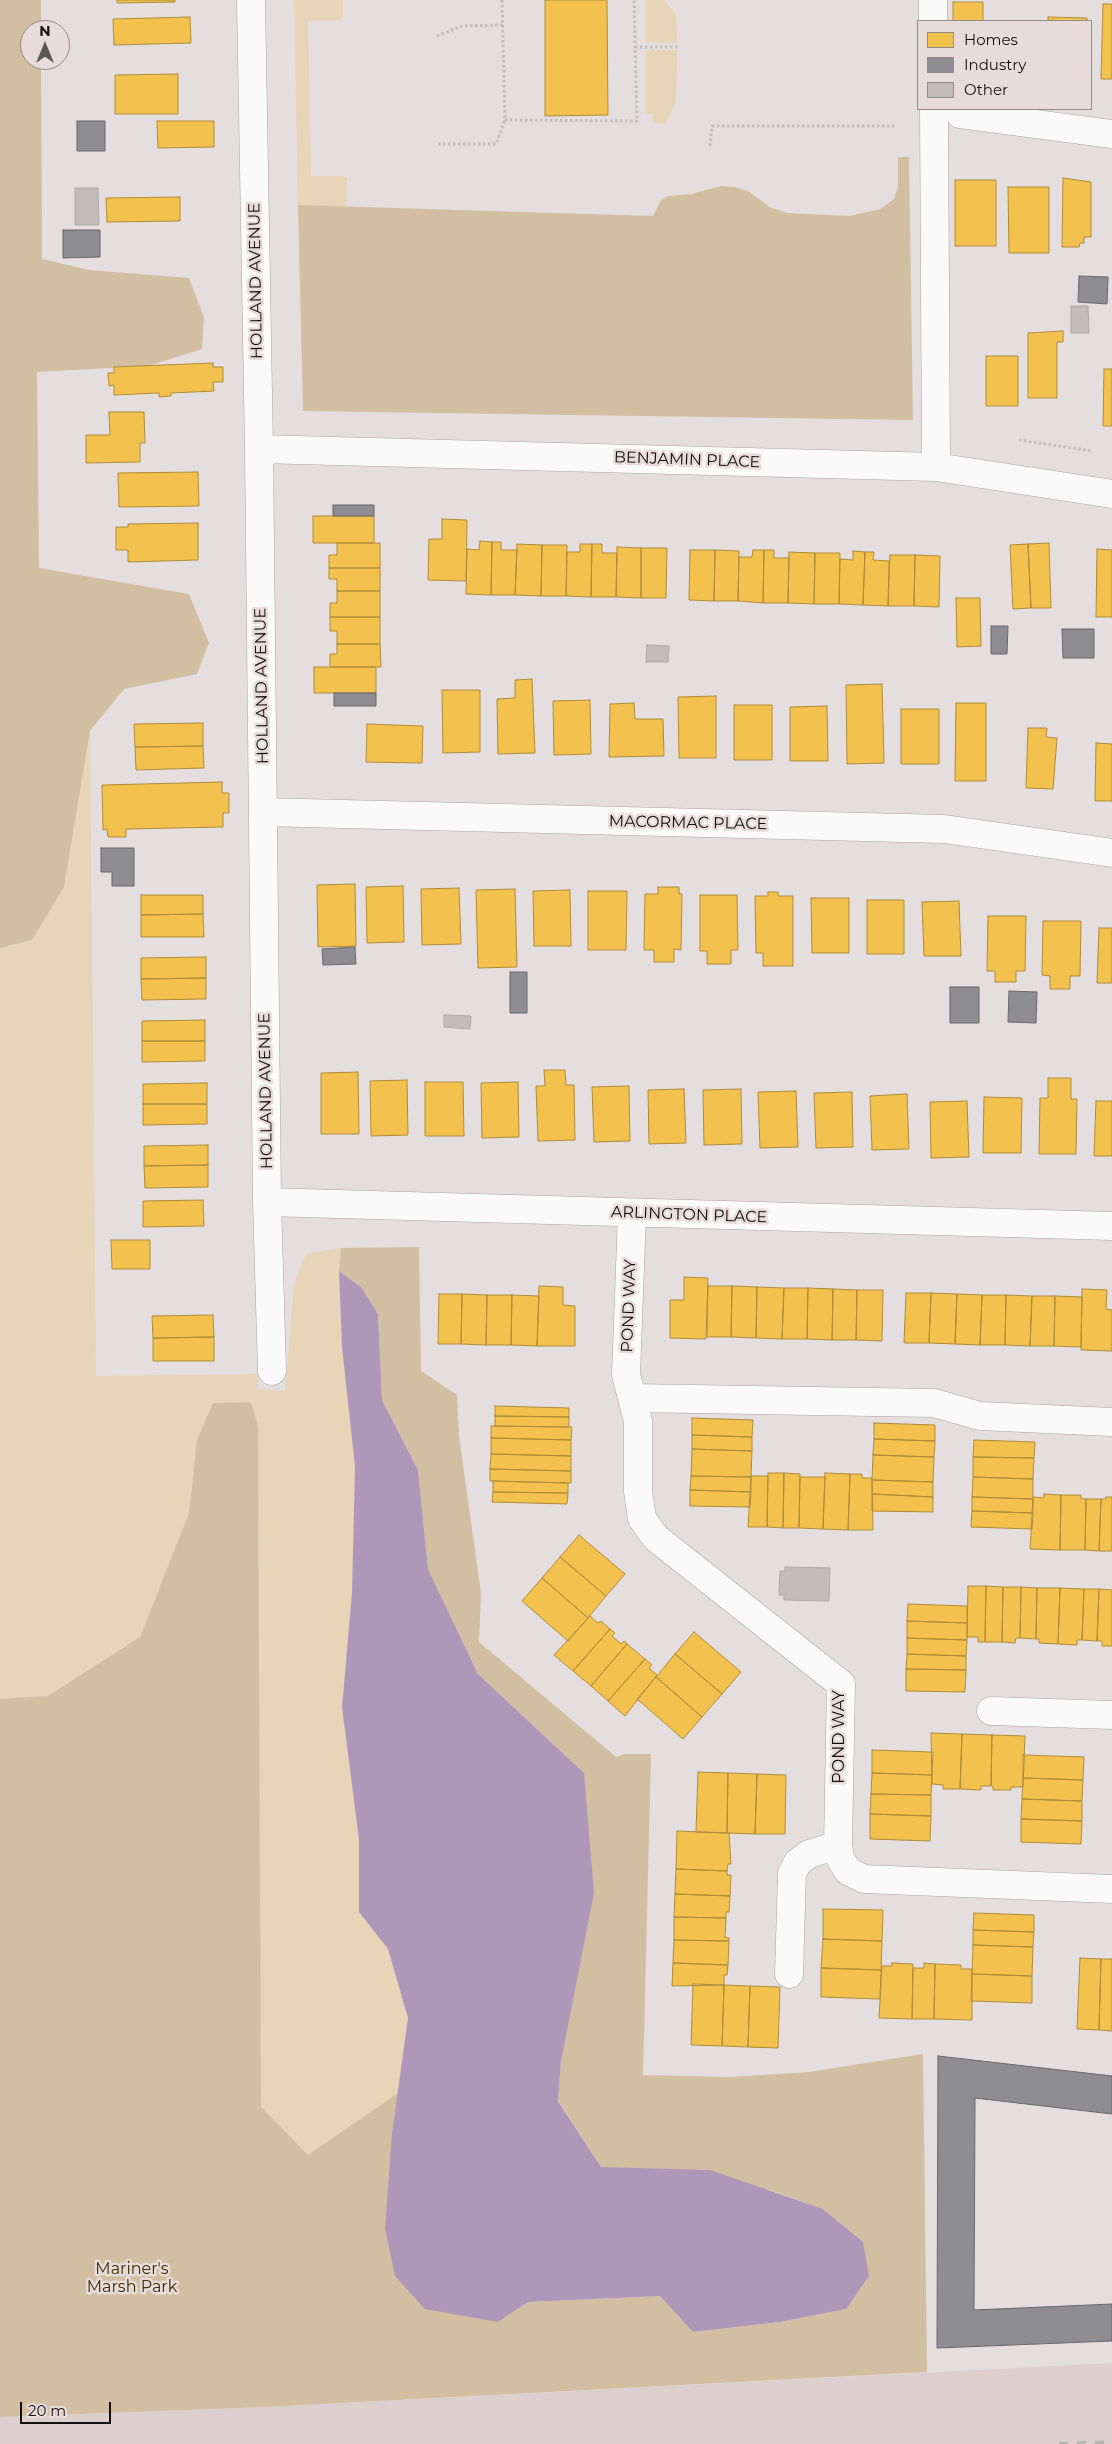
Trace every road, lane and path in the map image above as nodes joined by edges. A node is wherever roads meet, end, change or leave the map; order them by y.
1 (251, 0) edge
2 (502, 0) edge
3 (634, 0) edge
4 (933, 0) edge
5 (933, 20) edge
6 (502, 25) junction
7 (437, 36) dead end
8 (635, 47) junction
9 (678, 47) dead end
10 (947, 111) edge
11 (505, 120) junction
12 (896, 126) dead end
13 (1112, 134) edge
14 (438, 144) dead end
15 (710, 146) dead end
16 (1019, 440) dead end
17 (259, 449) junction
18 (1093, 451) dead end
19 (936, 467) junction
20 (1112, 494) edge
21 (263, 812) junction
22 (1112, 853) edge
23 (267, 1202) junction
24 (632, 1213) junction
25 (1112, 1226) edge
26 (272, 1371) dead end
27 (632, 1398) junction
28 (1112, 1422) edge
29 (990, 1711) dead end
30 (1112, 1715) edge
31 (838, 1845) junction
32 (1112, 1890) edge
33 (789, 1974) dead end

1 - 17 street, HOLLAND AVENUE
2 - 6 path
3 - 8 path
4 - 5 street
6 - 7 path
6 - 11 path
8 - 9 path
8 - 11 path
10 - 13 street
10 - 19 street
11 - 14 path
12 - 15 path
16 - 18 path
17 - 19 street, BENJAMIN PLACE
17 - 21 street, HOLLAND AVENUE
19 - 20 street, BENJAMIN PLACE
21 - 22 street, MACORMAC PLACE
21 - 23 street, HOLLAND AVENUE
23 - 24 street, ARLINGTON PLACE
23 - 26 street, HOLLAND AVENUE
24 - 25 street, ARLINGTON PLACE
24 - 27 street, POND WAY
27 - 28 street
27 - 31 street, POND WAY
29 - 30 street
31 - 32 street, POND WAY
31 - 33 street

